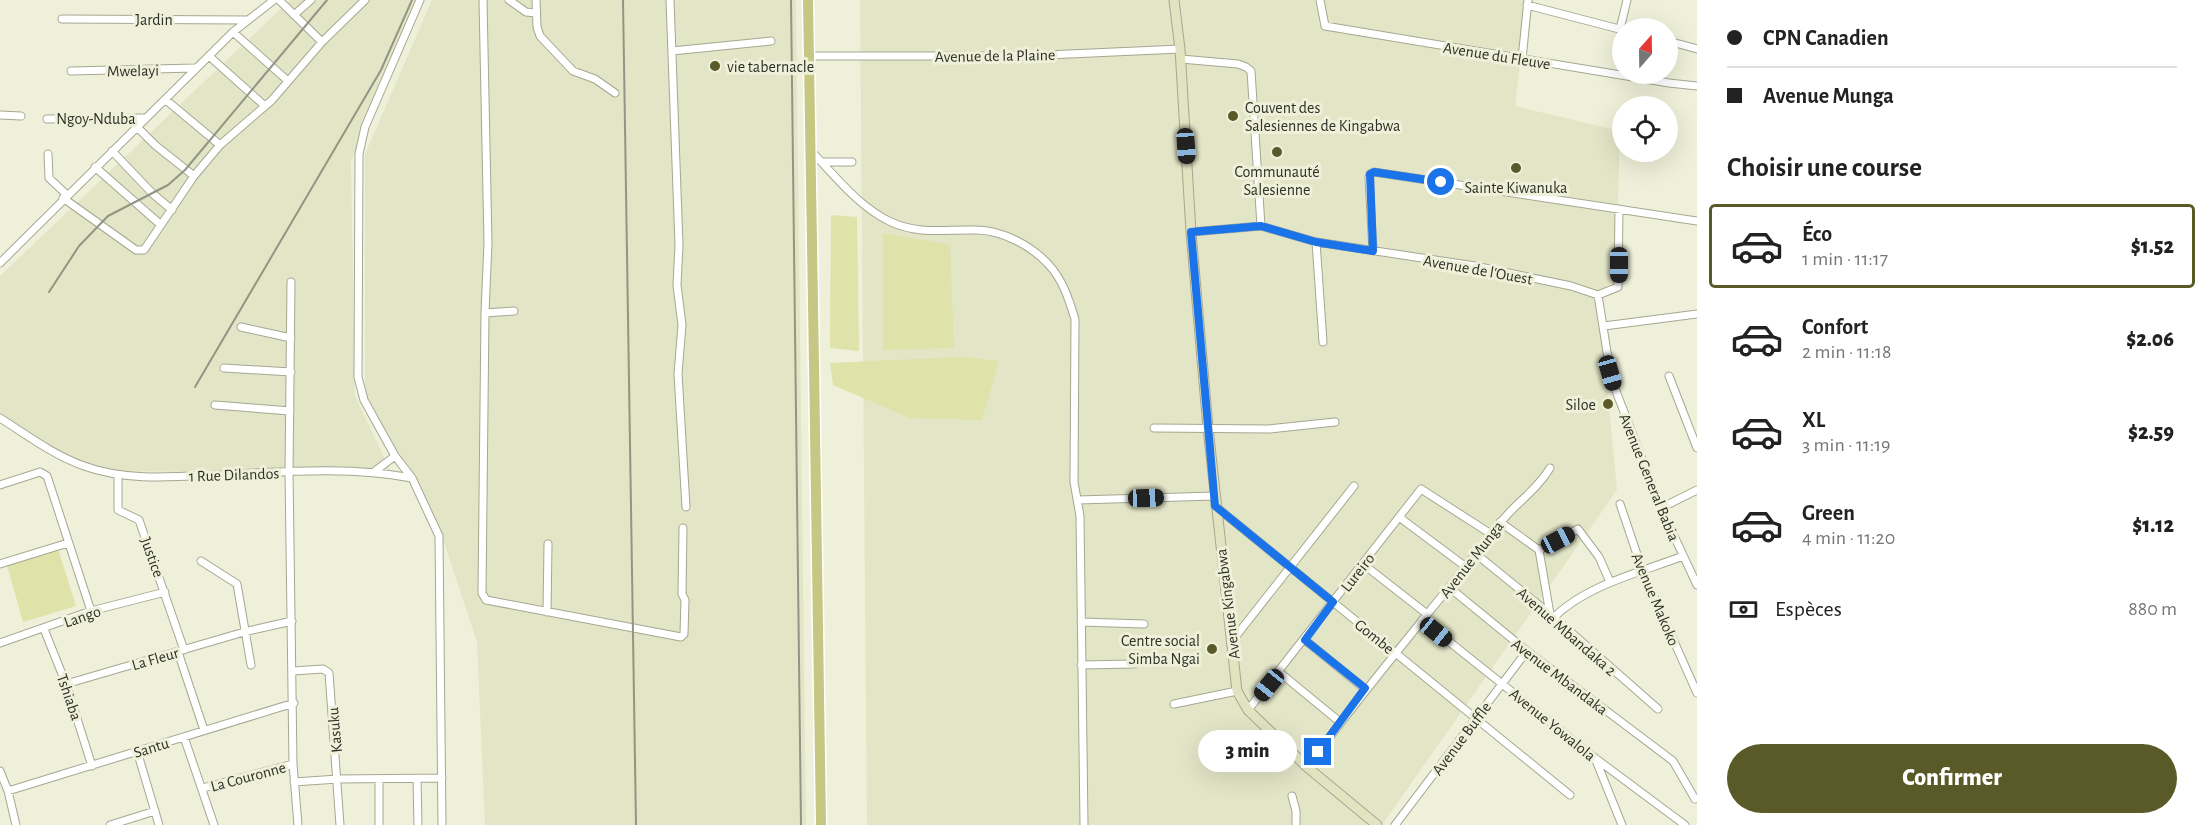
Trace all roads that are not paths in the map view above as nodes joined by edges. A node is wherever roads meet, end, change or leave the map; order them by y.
1 (274, 0) edge
2 (279, 0) edge
3 (311, 0) edge
4 (365, 0) edge
5 (420, 0) edge
6 (483, 0) edge
7 (509, 0) edge
8 (536, 0) edge
9 (670, 0) edge
10 (808, 0) edge
11 (1174, 0) edge
12 (1320, 0) edge
13 (1627, 0) edge
14 (1528, 2) edge
15 (536, 13) junction
16 (294, 15) junction
17 (1623, 18) edge
18 (62, 19) dead end
19 (246, 20) junction
20 (1612, 27) edge
21 (232, 32) junction
22 (771, 41) dead end
23 (322, 42) junction
24 (1678, 44) edge
25 (1697, 49) edge
26 (672, 51) junction
27 (1180, 54) junction
28 (209, 56) junction
29 (809, 56) junction
30 (1522, 59) junction
31 (195, 68) junction
32 (71, 71) dead end
33 (288, 81) junction
34 (1697, 86) edge
35 (615, 93) dead end
36 (166, 100) junction
37 (265, 106) junction
38 (0, 115) edge
39 (21, 116) dead end
40 (144, 118) junction
41 (47, 119) dead end
42 (136, 126) junction
43 (220, 145) junction
44 (112, 151) junction
45 (812, 153) junction
46 (48, 154) dead end
47 (822, 162) junction
48 (852, 162) dead end
49 (95, 167) junction
50 (194, 176) junction
51 (65, 196) junction
52 (1619, 209) junction
53 (172, 210) junction
54 (1697, 221) edge
55 (161, 225) junction
56 (1261, 226) junction
57 (1191, 232) junction
58 (1316, 242) junction
59 (1373, 251) junction
60 (0, 263) edge
61 (291, 282) dead end
62 (1598, 295) junction
63 (514, 311) dead end
64 (485, 313) junction
65 (1697, 314) edge
66 (1604, 326) junction
67 (241, 327) dead end
68 (291, 338) junction
69 (1323, 342) dead end
70 (224, 368) dead end
71 (291, 372) junction
72 (1669, 376) dead end
73 (215, 405) dead end
74 (290, 411) junction
75 (0, 418) edge
76 (1335, 422) dead end
77 (1154, 428) dead end
78 (1208, 428) junction
79 (1695, 437) edge
80 (1697, 448) edge
81 (395, 456) junction
82 (1550, 468) dead end
83 (375, 471) junction
84 (289, 472) junction
85 (118, 475) junction
86 (412, 478) junction
87 (0, 485) edge
88 (1354, 486) dead end
89 (1697, 490) edge
90 (1078, 500) junction
91 (1215, 501) junction
92 (1620, 504) dead end
93 (686, 507) dead end
94 (1661, 508) junction
95 (1399, 517) junction
96 (1500, 522) junction
97 (683, 528) dead end
98 (1491, 534) junction
99 (68, 543) junction
100 (548, 544) dead end
101 (1539, 550) junction
102 (1476, 554) junction
103 (1683, 556) junction
104 (201, 561) dead end
105 (0, 564) edge
106 (1363, 564) junction
107 (1466, 567) junction
108 (1291, 568) junction
109 (1643, 572) junction
110 (1694, 572) edge
111 (1610, 582) junction
112 (1697, 585) edge
113 (1450, 588) junction
114 (165, 592) junction
115 (1333, 602) junction
116 (91, 611) junction
117 (547, 612) junction
118 (1552, 616) junction
119 (1424, 617) junction
120 (292, 621) junction
121 (1081, 622) junction
122 (1144, 624) dead end
123 (44, 629) junction
124 (244, 632) junction
125 (1305, 640) junction
126 (1232, 641) junction
127 (0, 643) edge
128 (181, 651) junction
129 (1527, 651) junction
130 (1395, 652) junction
131 (1134, 664) dead end
132 (251, 665) dead end
133 (1081, 665) junction
134 (293, 670) junction
135 (1279, 672) junction
136 (66, 684) junction
137 (1503, 684) junction
138 (1365, 688) junction
139 (1237, 691) junction
140 (1697, 693) edge
141 (294, 703) junction
142 (1174, 704) dead end
143 (1658, 709) dead end
144 (1248, 710) junction
145 (1476, 719) junction
146 (1340, 722) junction
147 (204, 730) junction
148 (184, 737) junction
149 (137, 752) junction
150 (1595, 758) junction
151 (293, 764) junction
152 (92, 766) junction
153 (1307, 766) junction
154 (0, 771) edge
155 (442, 778) junction
156 (338, 779) junction
157 (417, 779) junction
158 (379, 780) junction
159 (294, 782) junction
160 (202, 789) junction
161 (8, 791) junction
162 (1570, 795) dead end
163 (1292, 796) dead end
164 (1695, 799) dead end
165 (155, 811) junction
166 (16, 825) edge
167 (110, 825) edge
168 (159, 825) edge
169 (214, 825) edge
170 (298, 825) edge
171 (340, 825) edge
172 (379, 825) edge
173 (418, 825) edge
174 (442, 825) edge
175 (820, 825) edge
176 (1084, 825) edge
177 (1296, 825) edge
178 (1377, 825) edge
179 (1395, 825) edge
180 (1622, 825) edge
181 (1685, 825) edge

1 - 19 street
2 - 16 street
3 - 16 street
4 - 23 street
5 - 81 street
6 - 64 street
7 - 15 street
8 - 15 street
9 - 26 street
10 - 29 main road
11 - 27 street, Avenue Kingabwa
12 - 30 street, Avenue du Fleuve
13 - 17 street
14 - 20 street
14 - 30 street
15 - 35 street
16 - 23 street
18 - 19 street, Jardin
19 - 21 street
21 - 28 street
21 - 33 street
22 - 26 street
23 - 33 street
24 - 25 street
26 - 93 street
27 - 29 street, Avenue de la Plaine
27 - 56 street, Avenue de la Plaine
27 - 57 street, Avenue Kingabwa
28 - 31 street
28 - 37 street
29 - 45 main road
30 - 34 street, Avenue du Fleuve
31 - 32 street, Mwelayi
31 - 36 street
33 - 37 street
36 - 40 street
36 - 43 street
37 - 43 street
38 - 39 street
40 - 41 street, Ngoy-Nduba
40 - 42 street
42 - 44 street
42 - 50 street, Ngoy-Nduba
43 - 50 street
44 - 49 street
44 - 53 street
45 - 47 street
45 - 175 main road
46 - 51 street
47 - 48 street
47 - 90 street
49 - 51 street
49 - 55 street
50 - 53 street
51 - 55 street
51 - 60 street
52 - 54 street
52 - 59 street
52 - 62 street
53 - 55 street
56 - 57 street, Avenue de l'Ouest
56 - 58 street, Avenue de l'Ouest
57 - 78 street, Avenue Kingabwa
58 - 59 street, Avenue de l'Ouest
58 - 69 street
59 - 62 street, Avenue de l'Ouest
61 - 68 street
62 - 66 street, Avenue General Babia
63 - 64 street
64 - 117 street
65 - 66 street
66 - 94 street, Avenue General Babia
67 - 68 street
68 - 71 street
70 - 71 street
71 - 74 street
72 - 79 street
73 - 74 street
74 - 84 street
75 - 85 street, 1 Rue Dilandos
76 - 78 street
77 - 78 street
78 - 91 street, Avenue Kingabwa
79 - 80 street
81 - 83 street
81 - 86 street
82 - 96 street, Avenue Munga
83 - 84 street, 1 Rue Dilandos
83 - 86 street, 1 Rue Dilandos
84 - 85 street, 1 Rue Dilandos
84 - 120 street
85 - 114 street, Justice
86 - 155 street
87 - 99 street
88 - 108 street
89 - 94 street
90 - 91 street
90 - 121 street
91 - 108 street, Gombe
91 - 126 street, Avenue Kingabwa
92 - 109 street, Avenue Makoko
94 - 103 street, Avenue General Babia
95 - 98 street, Lureiro
95 - 106 street, Lureiro
95 - 107 street
96 - 98 street, Avenue Munga
96 - 101 street
97 - 117 street
98 - 102 street, Avenue Munga
99 - 105 street
99 - 116 street
100 - 117 street
101 - 111 street
101 - 118 street
102 - 107 street, Avenue Munga
102 - 118 street, Avenue Mbandaka 2
103 - 109 street
103 - 110 street, Avenue General Babia
104 - 124 street
106 - 115 street, Lureiro
106 - 119 street, Avenue Yowalola
107 - 113 street, Avenue Munga
108 - 115 street, Gombe
108 - 126 street
109 - 111 street
109 - 140 street, Avenue Makoko
110 - 112 street, Avenue General Babia
111 - 118 street
113 - 119 street, Avenue Munga
113 - 129 street, Avenue Mbandaka
114 - 116 street, Lango
114 - 128 street, Justice
115 - 125 street, Lureiro
115 - 130 street, Gombe
116 - 123 street, Lango
118 - 143 street, Avenue Mbandaka 2
119 - 130 street, Avenue Munga
119 - 137 street, Avenue Yowalola
120 - 124 street, La Fleur
120 - 134 street
121 - 122 street
121 - 133 street
123 - 127 street, Lango
123 - 136 street, Tshiaba
124 - 128 street, La Fleur
124 - 132 street
125 - 135 street, Lureiro
125 - 138 street
126 - 139 street, Avenue Kingabwa
128 - 136 street, La Fleur
128 - 147 street, Justice
129 - 137 street, Avenue Buffle
129 - 164 street, Avenue Mbandaka
130 - 138 street, Avenue Munga
130 - 145 street, Gombe
131 - 133 street
133 - 176 street
134 - 141 street
134 - 156 street, Kasuku
135 - 144 street, Lureiro
135 - 146 street
136 - 152 street, Tshiaba
137 - 145 street, Avenue Buffle
137 - 150 street, Avenue Yowalola
138 - 146 street, Avenue Munga
139 - 142 street
139 - 144 street, Avenue Kingabwa
141 - 147 street, Santu
141 - 151 street
144 - 153 street, Avenue Kingabwa
145 - 162 street, Gombe
145 - 179 street, Avenue Buffle
146 - 153 street, Avenue Munga
147 - 148 street, Santu
148 - 149 street, Santu
148 - 160 street
149 - 152 street, Santu
149 - 165 street
150 - 180 street
150 - 181 street, Avenue Yowalola
151 - 159 street
151 - 160 street, La Couronne
152 - 161 street, Santu
153 - 178 street, Avenue Kingabwa
154 - 161 street
155 - 157 street
155 - 174 street
156 - 158 street
156 - 159 street
156 - 171 street, Kasuku
157 - 158 street
157 - 173 street
158 - 172 street
159 - 170 street
160 - 169 street
161 - 166 street
163 - 177 street
165 - 167 street
165 - 168 street

